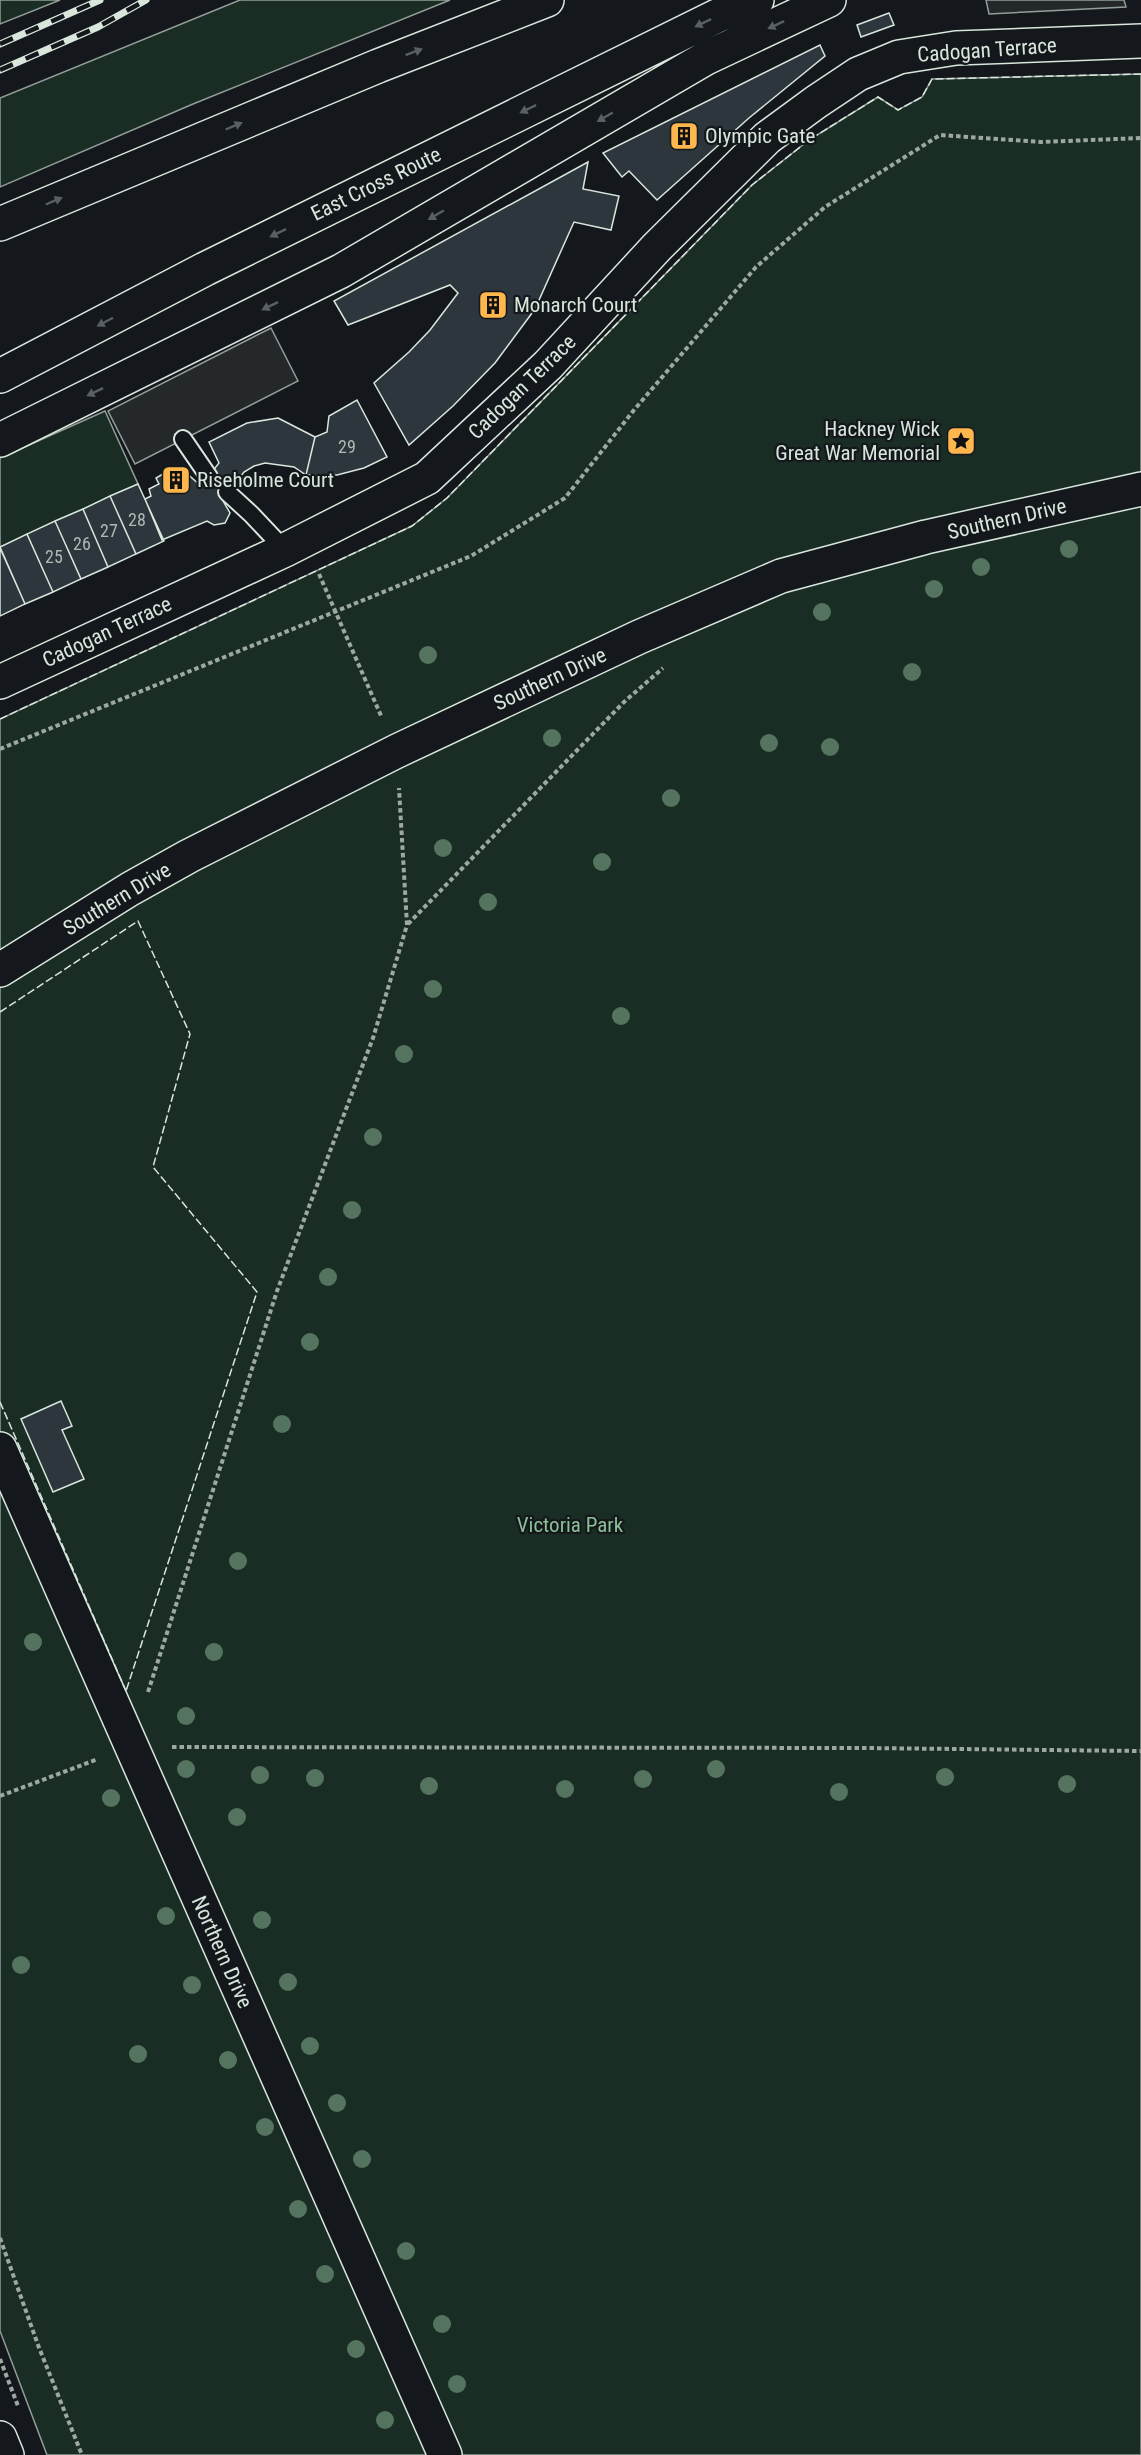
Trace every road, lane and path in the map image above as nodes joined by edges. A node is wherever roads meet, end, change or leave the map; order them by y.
1 (547, 0) edge
2 (757, 0) edge
3 (829, 0) edge
4 (1141, 41) edge
5 (1141, 138) edge
6 (0, 224) edge
7 (0, 376) edge
8 (0, 440) edge
9 (183, 440) dead end
10 (208, 477) dead end
11 (1141, 489) edge
12 (227, 492) dead end
13 (285, 550) junction
14 (318, 571) dead end
15 (335, 612) junction
16 (668, 664) dead end
17 (0, 682) edge
18 (0, 749) edge
19 (397, 751) junction
20 (407, 925) junction
21 (0, 970) edge
22 (0, 1449) edge
23 (131, 1747) junction
24 (1141, 1751) edge
25 (0, 1796) edge
26 (0, 2238) edge
27 (0, 2438) edge
28 (7, 2455) edge
29 (82, 2455) edge
30 (445, 2455) edge

6 -> 1 main road
2 -> 7 main road, East Cross Route
3 -> 8 main road
4 - 13 main road, Cadogan Terrace
5 - 15 path
9 - 10 lane
11 - 19 main road, Southern Drive
12 - 13 lane
13 - 17 main road, Cadogan Terrace
14 - 15 path
15 - 18 path
15 - 19 path
16 - 20 path
19 - 20 path
19 - 21 main road, Southern Drive
20 - 23 path
22 - 23 main road, Northern Drive
23 - 24 path
23 - 25 path
23 - 30 main road, Northern Drive
26 - 29 path
27 - 28 main road

